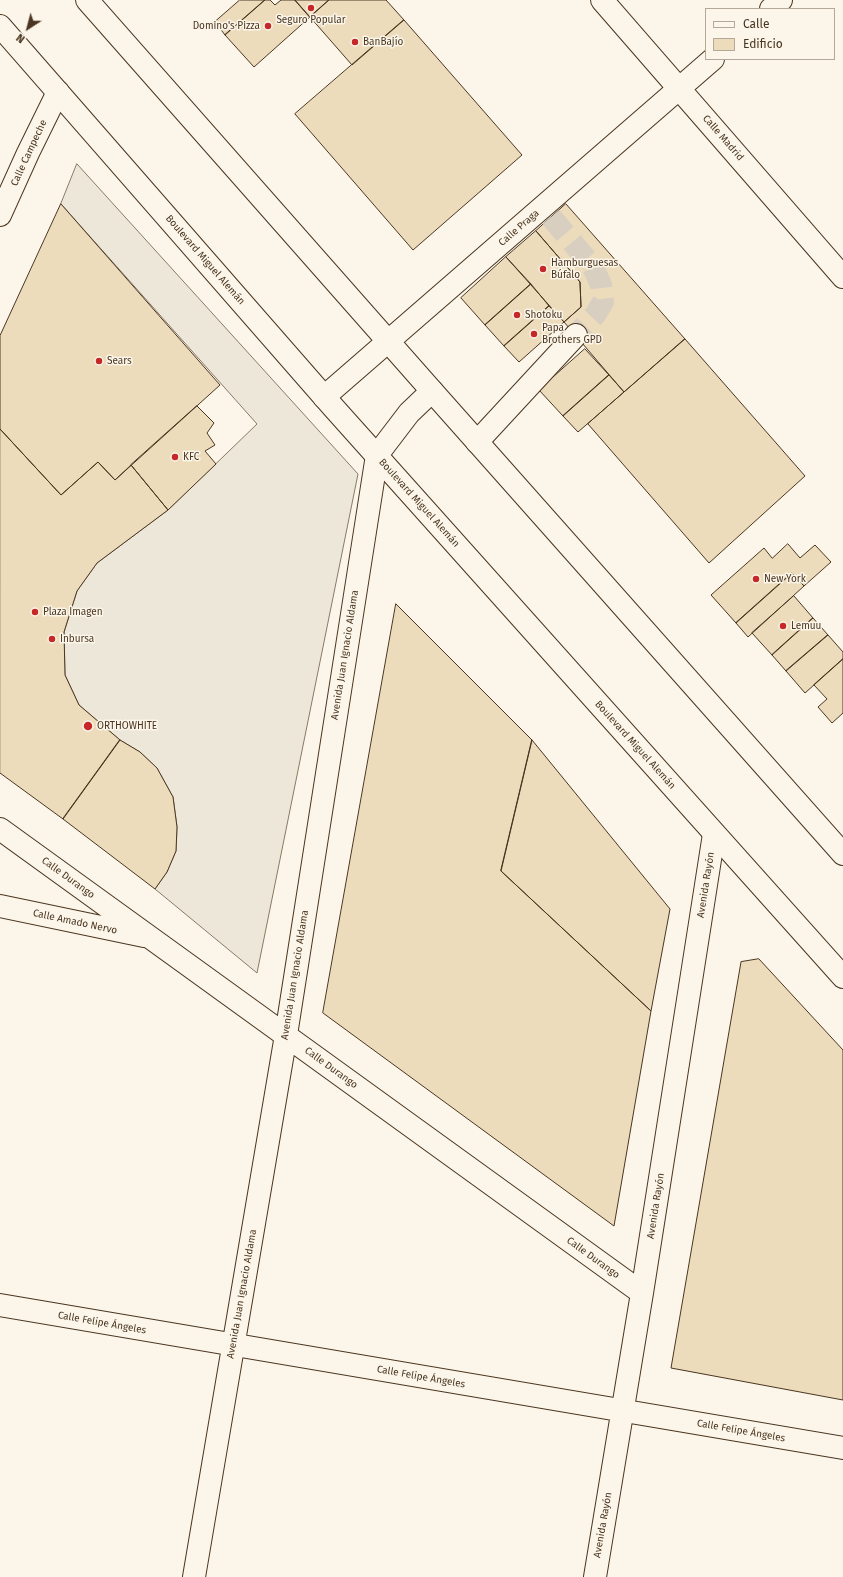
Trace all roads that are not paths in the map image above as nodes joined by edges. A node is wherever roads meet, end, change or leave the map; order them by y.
1 (87, 0) edge
2 (602, 0) edge
3 (781, 0) edge
4 (772, 8) edge
5 (0, 26) edge
6 (712, 60) edge
7 (680, 88) junction
8 (58, 92) junction
9 (0, 215) edge
10 (843, 277) edge
11 (576, 335) tunnel mouth
12 (388, 342) junction
13 (432, 391) junction
14 (324, 397) junction
15 (477, 442) junction
16 (377, 455) junction
17 (0, 829) edge
18 (714, 834) junction
19 (843, 854) edge
20 (0, 906) edge
21 (151, 938) junction
22 (843, 977) edge
23 (286, 1035) junction
24 (642, 1293) junction
25 (0, 1306) edge
26 (234, 1345) junction
27 (622, 1411) junction
28 (843, 1448) edge
29 (194, 1577) edge
30 (595, 1577) edge

1 - 12 main road
2 - 7 main road, Calle Madrid
3 - 4 main road
5 - 8 main road, Boulevard Miguel Alemán
6 - 7 main road, Calle Praga
7 - 10 main road, Calle Madrid
7 - 12 main road, Calle Praga
8 - 9 main road, Calle Campeche
8 - 14 main road, Boulevard Miguel Alemán
11 - 15 main road
12 - 13 main road
12 - 14 main road, Calle Praga
13 - 15 main road
13 - 16 main road, Avenida Juan Ignacio Aldama
14 - 16 main road, Boulevard Miguel Alemán
15 - 19 main road
16 - 18 main road, Boulevard Miguel Alemán
16 - 23 main road, Avenida Juan Ignacio Aldama
17 - 21 main road, Calle Durango
18 - 22 main road, Boulevard Miguel Alemán
18 - 24 main road, Avenida Rayón
20 - 21 main road, Calle Amado Nervo
21 - 23 main road, Calle Durango
23 - 24 main road, Calle Durango
23 - 26 main road, Avenida Juan Ignacio Aldama
24 - 27 main road, Avenida Rayón
25 - 26 main road, Calle Felipe Ángeles
26 - 27 main road, Calle Felipe Ángeles
26 - 29 main road, Avenida Juan Ignacio Aldama
27 - 28 main road, Calle Felipe Ángeles
27 - 30 main road, Avenida Rayón

